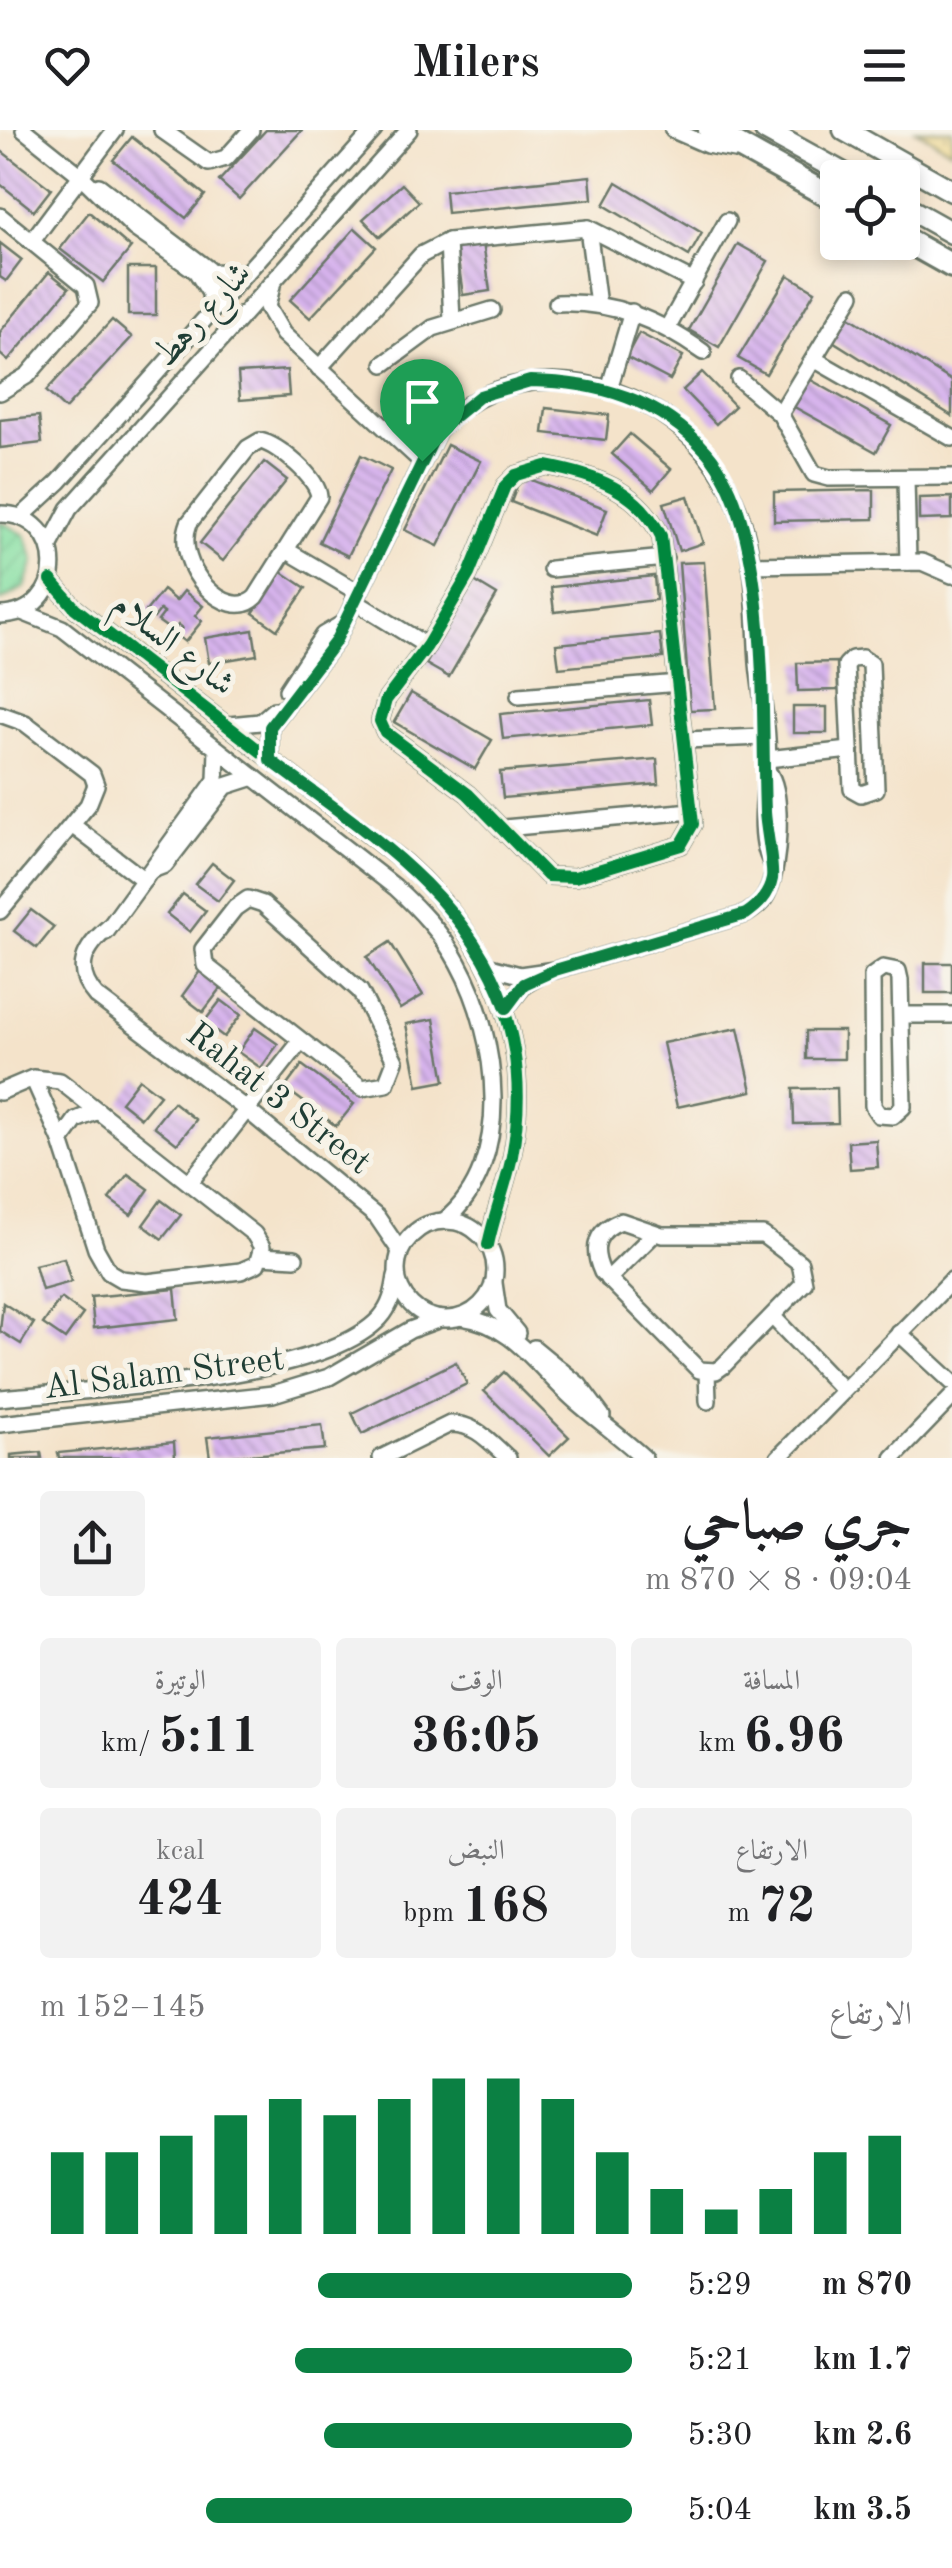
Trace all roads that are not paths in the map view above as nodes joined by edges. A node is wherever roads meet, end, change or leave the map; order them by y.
1 (24, 130) edge
2 (115, 130) edge
3 (162, 130) edge
4 (252, 130) edge
5 (374, 130) edge
6 (409, 130) edge
7 (673, 130) edge
8 (710, 130) edge
9 (765, 130) edge
10 (844, 130) edge
11 (748, 151) junction
12 (820, 160) edge
13 (79, 174) junction
14 (820, 191) edge
15 (952, 191) edge
16 (920, 215) edge
17 (0, 216) edge
18 (139, 222) junction
19 (727, 222) dead end
20 (588, 228) junction
21 (952, 233) edge
22 (32, 241) junction
23 (448, 241) junction
24 (920, 248) edge
25 (952, 266) edge
26 (246, 273) junction
27 (274, 281) junction
28 (694, 282) junction
29 (852, 295) dead end
30 (557, 303) dead end
31 (598, 304) junction
32 (211, 309) junction
33 (492, 310) dead end
34 (632, 312) junction
35 (452, 320) junction
36 (668, 327) junction
37 (703, 352) dead end
38 (814, 359) junction
39 (384, 364) dead end
40 (320, 368) junction
41 (739, 379) dead end
42 (608, 389) junction
43 (0, 392) edge
44 (780, 414) junction
45 (952, 438) edge
46 (422, 461) junction
47 (952, 477) edge
48 (906, 479) junction
49 (0, 514) edge
50 (21, 517) junction
51 (50, 545) junction
52 (286, 550) junction
53 (665, 558) junction
54 (908, 562) junction
55 (751, 565) junction
56 (551, 569) dead end
57 (952, 575) edge
58 (51, 580) junction
59 (357, 597) junction
60 (22, 612) junction
61 (0, 615) edge
62 (427, 646) junction
63 (299, 680) junction
64 (679, 683) junction
65 (519, 696) dead end
66 (0, 714) edge
67 (229, 725) junction
68 (764, 737) junction
69 (685, 740) junction
70 (217, 749) junction
71 (850, 750) junction
72 (270, 760) junction
73 (767, 766) junction
74 (254, 778) junction
75 (201, 810) junction
76 (692, 811) junction
77 (72, 825) junction
78 (504, 828) junction
79 (148, 875) junction
80 (0, 910) edge
81 (490, 967) junction
82 (555, 970) junction
83 (506, 1008) junction
84 (902, 1015) junction
85 (952, 1015) edge
86 (301, 1040) junction
87 (34, 1078) junction
88 (0, 1092) edge
89 (247, 1110) junction
90 (98, 1111) junction
91 (61, 1141) junction
92 (190, 1182) junction
93 (444, 1221) junction
94 (654, 1234) junction
95 (488, 1245) junction
96 (400, 1252) junction
97 (262, 1256) junction
98 (295, 1258) dead end
99 (396, 1276) junction
100 (608, 1280) junction
101 (952, 1280) edge
102 (494, 1282) junction
103 (461, 1317) junction
104 (773, 1317) junction
105 (440, 1319) junction
106 (899, 1334) junction
107 (708, 1372) junction
108 (952, 1382) edge
109 (569, 1386) junction
110 (843, 1390) junction
111 (952, 1397) edge
112 (0, 1398) edge
113 (708, 1401) dead end
114 (0, 1424) edge
115 (381, 1458) edge
116 (508, 1458) edge
117 (644, 1458) edge
118 (778, 1458) edge
119 (893, 1458) edge

1 - 13 street
2 - 13 street
3 - 4 street
5 - 26 street, شارع رهط
6 - 27 street, شارع رهط
7 - 11 street
8 - 11 highway
9 - 12 main road
10 - 15 main road
11 - 14 highway
13 - 18 street
13 - 22 street
16 - 21 main road
17 - 22 street
18 - 26 street
18 - 32 street
19 - 28 street
20 - 23 street
20 - 28 street
20 - 31 street
22 - 43 street
23 - 35 street
23 - 40 street
24 - 25 highway
26 - 32 street, شارع رهط
27 - 40 street
27 - 51 street, شارع رهط
28 - 36 street
29 - 38 street
30 - 31 street
31 - 34 street
32 - 50 street, شارع رهط
33 - 35 street
34 - 36 street
34 - 42 street
35 - 39 street
36 - 37 street
38 - 44 street
38 - 45 street
40 - 46 street
41 - 44 street
42 - 46 street
42 - 55 street
44 - 48 street
46 - 59 street
47 - 48 street
48 - 54 street
49 - 50 street
50 - 51 street
51 - 58 street
52 - 52 street
52 - 59 street
53 - 56 street
53 - 62 street
53 - 64 street
54 - 55 street
54 - 57 street
55 - 68 street
58 - 60 street
58 - 67 street, شارع السلام
59 - 62 street
59 - 63 street
60 - 61 street
60 - 70 street, شارع السلام
62 - 78 street
63 - 67 street
63 - 72 street
64 - 65 street
64 - 69 street
66 - 77 street
67 - 72 street, شارع السلام
68 - 69 street
68 - 73 street
69 - 76 street
70 - 74 street, شارع السلام
70 - 75 street, Rahat 3 Street
71 - 71 street
71 - 73 street
72 - 81 street, شارع السلام
73 - 82 street
74 - 75 street, Rahat 3 Street
74 - 93 street, شارع السلام
75 - 79 street, Rahat 3 Street
76 - 78 street
76 - 78 street
77 - 79 street
77 - 80 street
79 - 89 street, Rahat 3 Street
81 - 82 street
81 - 83 street, شارع السلام
82 - 83 street
83 - 95 street, شارع السلام
84 - 84 street
84 - 85 street
86 - 86 street
86 - 89 street
87 - 88 street
87 - 90 street
87 - 91 street
89 - 92 street
89 - 96 street, Rahat 3 Street
90 - 91 street
90 - 92 street
91 - 97 street
92 - 97 street
93 - 95 street
93 - 96 street
94 - 100 street
94 - 100 street
94 - 104 street
95 - 102 street
96 - 99 street
97 - 98 street
99 - 105 street
99 - 112 street, Al Salam Street
100 - 107 street
101 - 106 street
102 - 103 street
102 - 109 street
103 - 105 street
103 - 109 street
104 - 107 street
104 - 110 street
105 - 114 street, Al Salam Street
106 - 108 street
106 - 110 street
107 - 113 street
109 - 117 street
110 - 118 street
111 - 119 street
115 - 116 street

